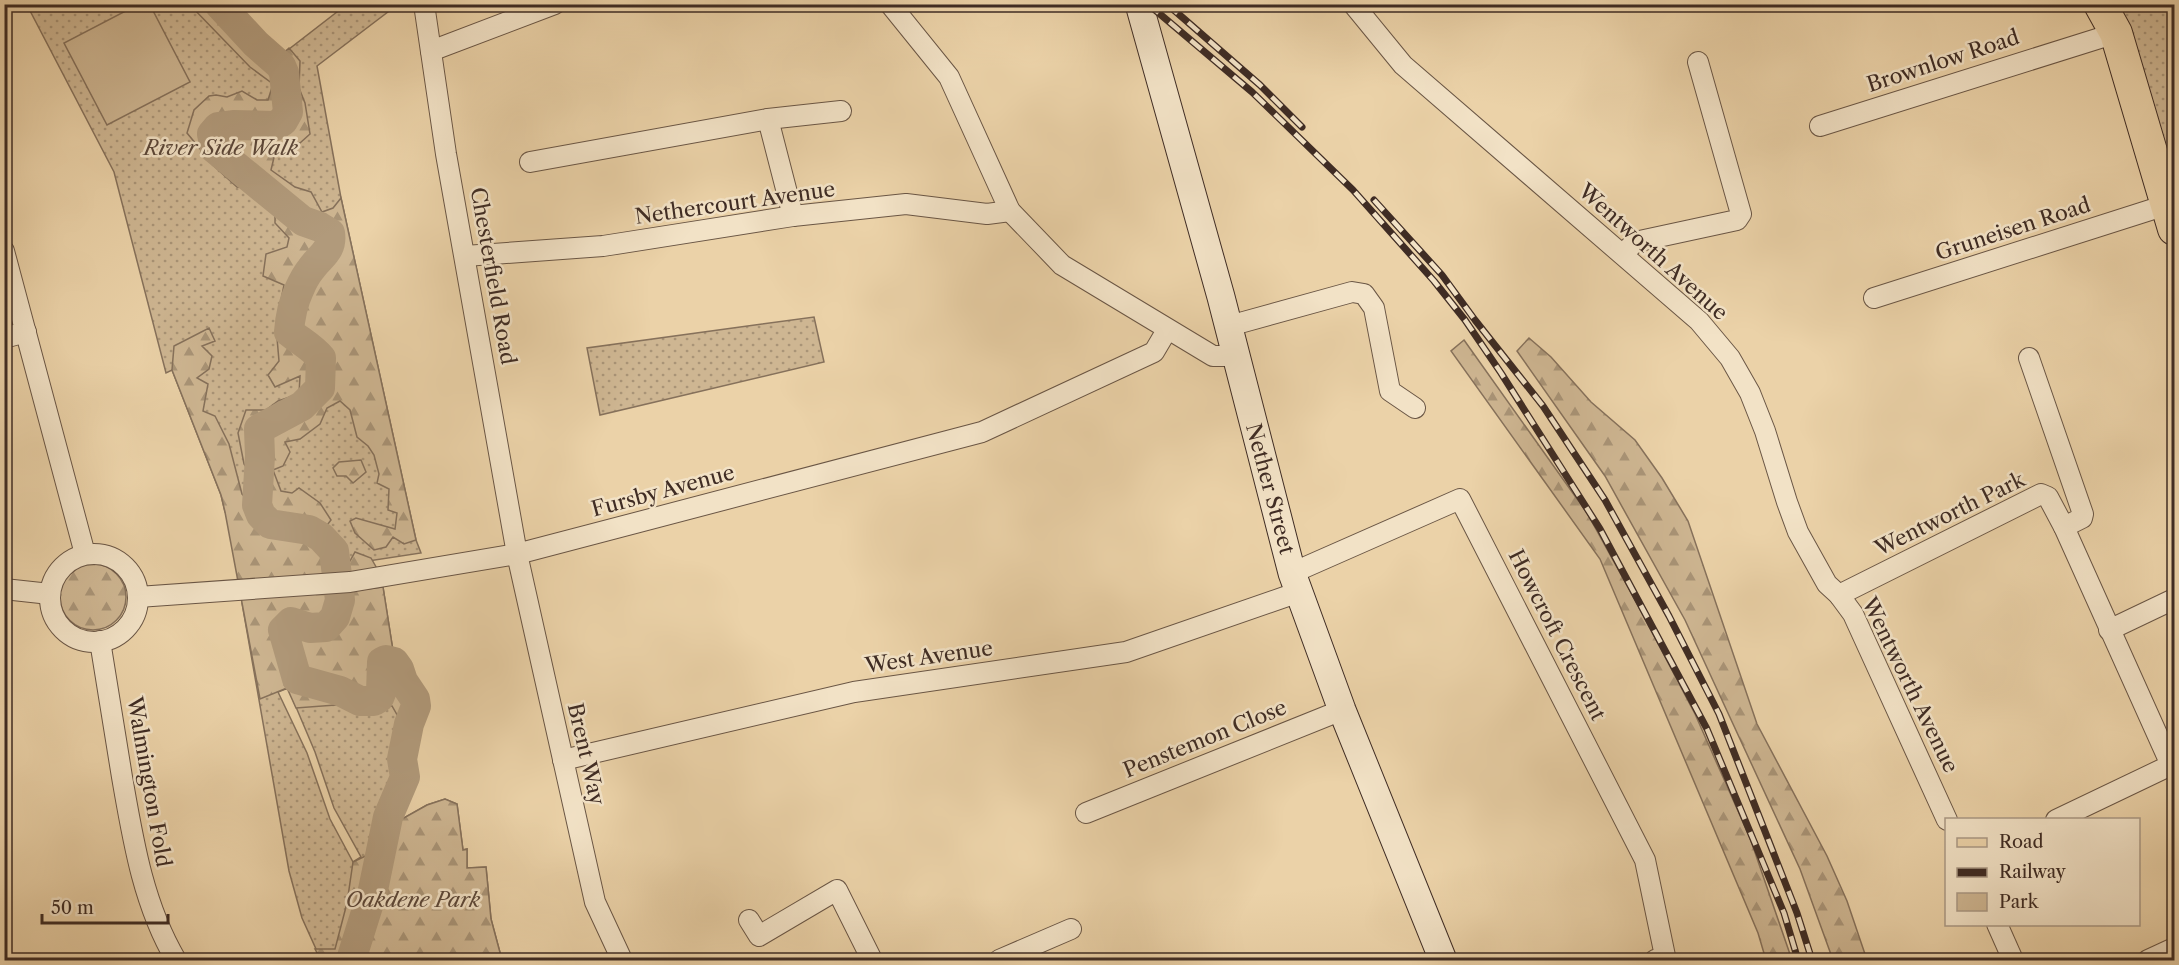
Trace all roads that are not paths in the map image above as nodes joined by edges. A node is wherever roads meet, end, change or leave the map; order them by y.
1 (424, 4) edge
2 (555, 4) edge
3 (890, 4) edge
4 (1139, 4) edge
5 (1353, 4) edge
6 (2107, 12) edge
7 (431, 51) junction
8 (1698, 62) dead end
9 (841, 111) dead end
10 (768, 119) junction
11 (1820, 126) dead end
12 (530, 162) dead end
13 (1010, 211) junction
14 (793, 216) junction
15 (2170, 217) edge
16 (4, 251) edge
17 (1623, 254) junction
18 (465, 256) junction
19 (1874, 298) dead end
20 (1229, 326) junction
21 (1167, 330) junction
22 (26, 332) junction
23 (4, 338) edge
24 (1236, 356) junction
25 (2029, 358) dead end
26 (1415, 408) dead end
27 (2064, 527) junction
28 (85, 554) junction
29 (517, 554) junction
30 (1295, 583) junction
31 (4, 589) edge
32 (50, 594) junction
33 (1839, 596) junction
34 (138, 597) junction
35 (2175, 599) edge
36 (2109, 630) junction
37 (100, 641) junction
38 (1342, 710) junction
39 (563, 760) junction
40 (1086, 813) dead end
41 (1947, 818) edge
42 (2058, 818) edge
43 (749, 920) dead end
44 (1998, 926) edge
45 (1071, 929) dead end
46 (2175, 948) edge
47 (1662, 959) edge
48 (175, 960) edge
49 (622, 960) edge
50 (872, 960) edge
51 (999, 960) edge
52 (1443, 960) edge
53 (2013, 960) edge
54 (2148, 960) edge

1 - 7 street, Chesterfield Road
2 - 7 street
3 - 13 street
4 - 20 street, Nether Street
5 - 17 street, Wentworth Avenue
6 - 11 street, Brownlow Road
6 - 15 main road
7 - 18 street, Chesterfield Road
8 - 17 street
9 - 10 street
10 - 12 street
10 - 14 street
13 - 14 street, Nethercourt Avenue
13 - 21 street
14 - 18 street, Nethercourt Avenue
15 - 19 street, Gruneisen Road
16 - 22 street
17 - 33 street, Wentworth Avenue
18 - 29 street, Chesterfield Road
20 - 24 street, Nether Street
20 - 26 street
21 - 24 street
21 - 29 street, Fursby Avenue
22 - 23 street
22 - 28 street
24 - 30 street, Nether Street
25 - 27 street
27 - 33 street, Wentworth Park
27 - 36 street, Wentworth Park
28 - 32 street
28 - 34 street
29 - 34 street, Fursby Avenue
29 - 39 street, Brent Way
30 - 38 street, Nether Street
30 - 39 street, West Avenue
30 - 47 street, Howcroft Crescent
31 - 32 street
32 - 37 street
33 - 41 street, Wentworth Avenue
34 - 37 street
35 - 36 street
36 - 42 street, Wentworth Park
37 - 48 street, Walmington Fold
38 - 40 street, Penstemon Close
38 - 52 street, Nether Street
39 - 49 street, Brent Way
43 - 50 street
44 - 53 street
45 - 51 street
46 - 54 street

